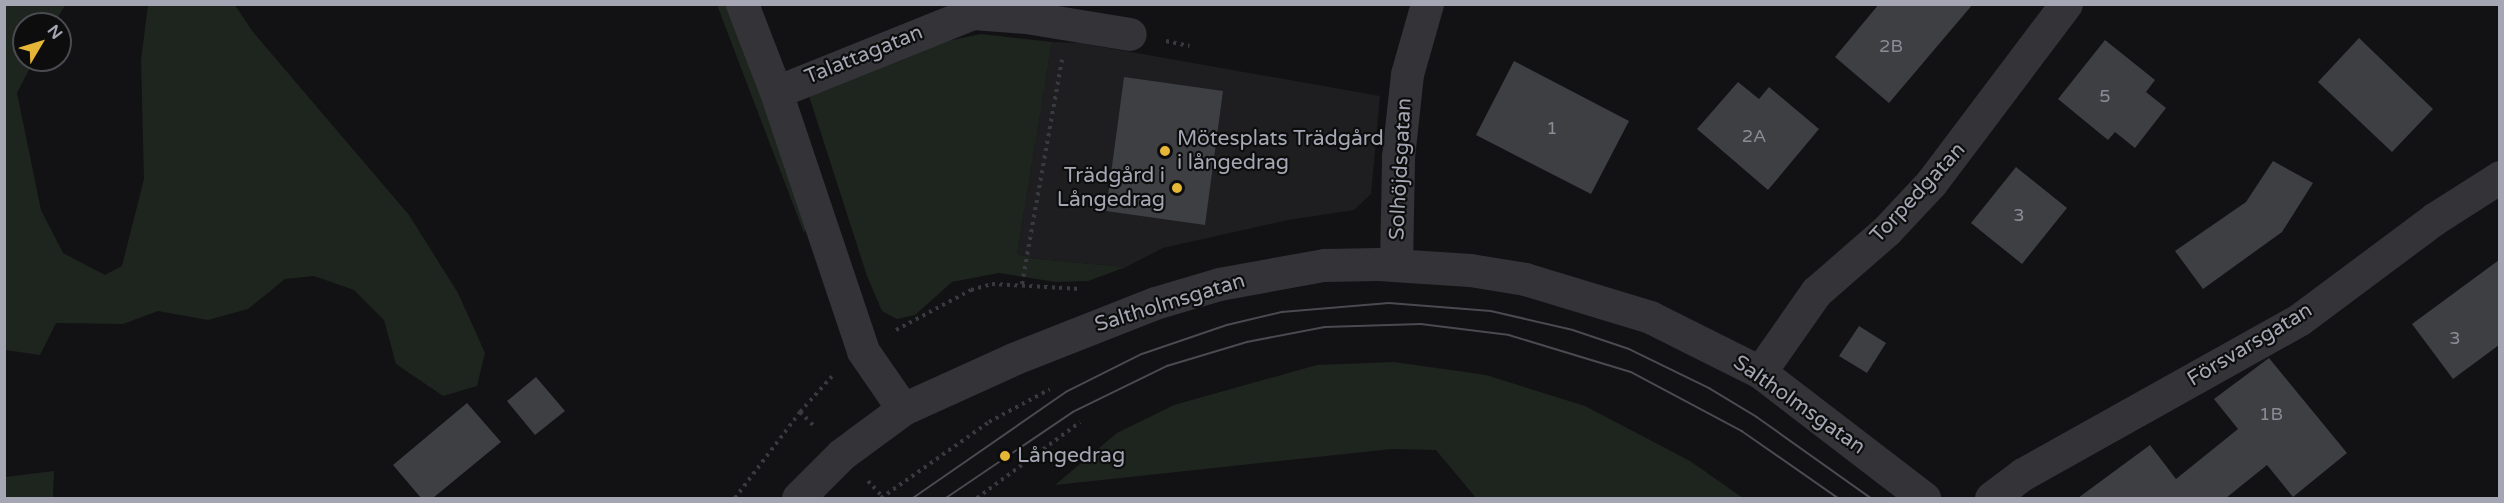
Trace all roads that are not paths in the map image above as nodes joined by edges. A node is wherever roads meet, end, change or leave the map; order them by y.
1 (742, 4) edge
2 (1427, 4) edge
3 (2066, 4) edge
4 (960, 11) edge
5 (1130, 34) dead end
6 (776, 92) junction
7 (2499, 177) edge
8 (1396, 265) junction
9 (1760, 372) junction
10 (903, 409) junction
11 (798, 498) edge
12 (1924, 498) edge
13 (1991, 498) edge

1 - 6 street
2 - 8 street, Solhöjdsgatan
3 - 9 street, Torpedgatan
4 - 5 street, Talattagatan
4 - 6 street, Talattagatan
6 - 10 street
7 - 13 street, Försvarsgatan
8 - 9 street, Saltholmsgatan
8 - 10 street, Saltholmsgatan
9 - 12 street, Saltholmsgatan
10 - 11 street, Saltholmsgatan

